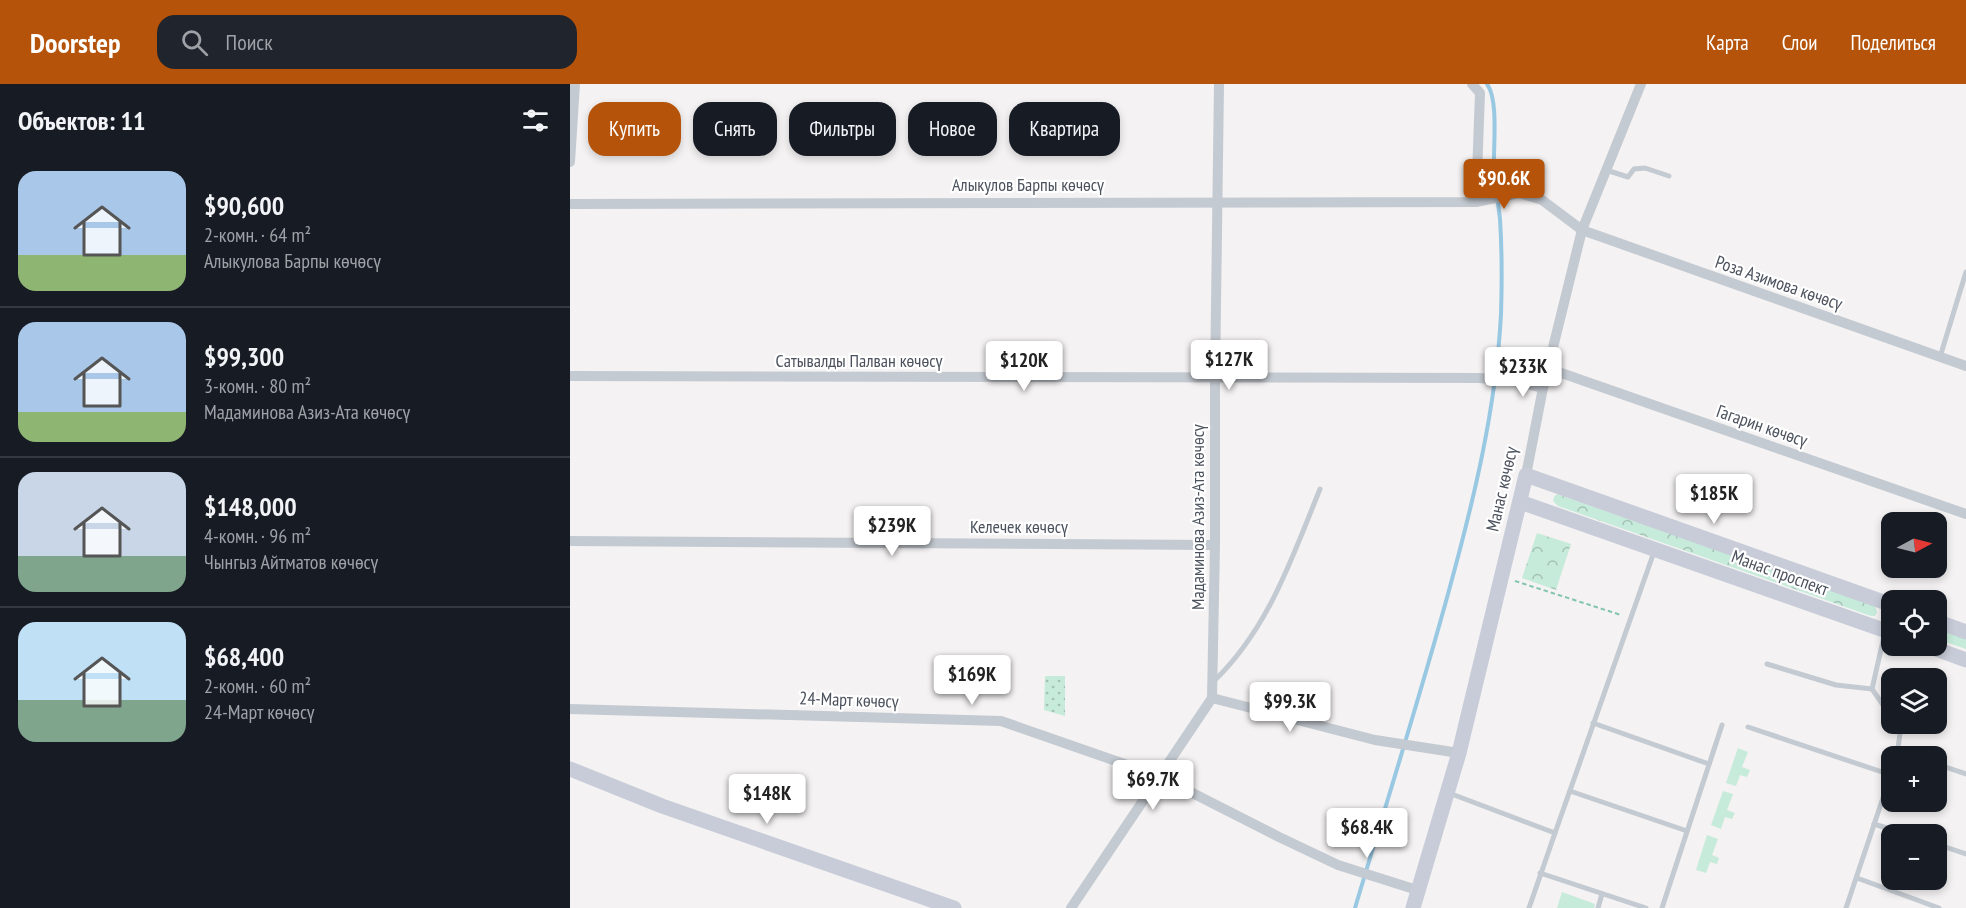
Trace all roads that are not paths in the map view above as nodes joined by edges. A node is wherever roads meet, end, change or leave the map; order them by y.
1 (575, 84) edge
2 (1218, 84) edge
3 (1472, 84) edge
4 (1641, 84) edge
5 (570, 162) edge
6 (1606, 170) junction
7 (1669, 176) dead end
8 (1519, 193) joint
9 (1480, 200) junction
10 (1217, 201) junction
11 (570, 204) edge
12 (1582, 230) junction
13 (1966, 272) edge
14 (1940, 357) junction
15 (1966, 366) edge
16 (1547, 368) junction
17 (570, 376) edge
18 (1215, 379) junction
19 (1543, 388) junction
20 (1526, 475) junction
21 (1320, 489) dead end
22 (1520, 502) junction
23 (1966, 514) edge
24 (570, 541) edge
25 (1215, 545) junction
26 (1655, 549) junction
27 (1881, 601) edge
28 (1947, 625) edge
29 (1881, 630) edge
30 (1966, 632) edge
31 (1947, 653) edge
32 (1881, 656) edge
33 (1966, 660) edge
34 (1767, 664) dead end
35 (1212, 684) junction
36 (1872, 689) junction
37 (1212, 698) junction
38 (1881, 702) edge
39 (570, 709) edge
40 (1593, 723) junction
41 (1722, 725) dead end
42 (1748, 726) dead end
43 (1459, 753) junction
44 (1709, 764) junction
45 (1947, 768) edge
46 (570, 769) edge
47 (1881, 771) edge
48 (1966, 774) edge
49 (1159, 777) junction
50 (1570, 791) junction
51 (1448, 792) junction
52 (1881, 803) edge
53 (1874, 824) junction
54 (1881, 826) edge
55 (1687, 831) junction
56 (1555, 832) junction
57 (1947, 848) edge
58 (1966, 854) edge
59 (1540, 873) junction
60 (1857, 878) junction
61 (1417, 890) junction
62 (1602, 894) junction
63 (954, 908) edge
64 (1071, 908) edge
65 (1413, 908) edge
66 (1529, 908) edge
67 (1598, 908) edge
68 (1646, 908) edge
69 (1662, 908) edge
70 (1846, 908) edge
71 (1939, 908) edge

1 - 5 street
2 - 10 street, Мадаминова Азиз-Ата көчөсү
3 - 9 street
4 - 6 street, Манас көчөсү
6 - 7 lane
6 - 12 street, Манас көчөсү
8 - 9 street, Алыкулов Барпы көчөсү
8 - 12 street, Роза Азимова көчөсү
9 - 10 street, Алыкулов Барпы көчөсү
10 - 11 street, Алыкулов Барпы көчөсү
10 - 18 street, Мадаминова Азиз-Ата көчөсү
12 - 14 street, Роза Азимова көчөсү
12 - 16 street, Манас көчөсү
13 - 14 lane
14 - 15 street, Роза Азимова көчөсү
16 - 19 street, Манас көчөсү
16 - 23 street, Гагарин көчөсү
17 - 18 street, Сатывалды Палван көчөсү
18 - 19 street, Сатывалды Палван көчөсү
18 - 25 street, Мадаминова Азиз-Ата көчөсү
19 - 20 street, Манас көчөсү
20 - 22 main road, Манас көчөсү
20 - 27 main road
21 - 35 lane
22 - 26 main road, Манас проспект
22 - 43 main road, Манас көчөсү
24 - 25 street, Келечек көчөсү
25 - 35 street, Мадаминова Азиз-Ата көчөсү
26 - 29 main road, Манас проспект
26 - 40 lane
28 - 30 main road
31 - 33 main road
32 - 36 lane
34 - 36 lane
35 - 37 street, Мадаминова Азиз-Ата көчөсү
36 - 38 lane
37 - 43 street
37 - 49 street
39 - 49 street, 24-Март көчөсү
40 - 44 lane
40 - 50 lane
41 - 44 lane
42 - 47 lane
43 - 51 main road, Манас көчөсү
44 - 55 lane
45 - 48 lane
46 - 63 main road
49 - 61 street, 24-Март көчөсү
49 - 64 street
50 - 55 lane
50 - 56 lane
51 - 56 lane
51 - 61 main road, Манас көчөсү
52 - 53 lane
53 - 54 lane
53 - 60 lane
55 - 69 lane
56 - 59 lane
57 - 58 lane
59 - 62 lane
59 - 66 lane
60 - 70 lane
60 - 71 lane
61 - 65 main road, Манас көчөсү
62 - 67 lane
62 - 68 lane

